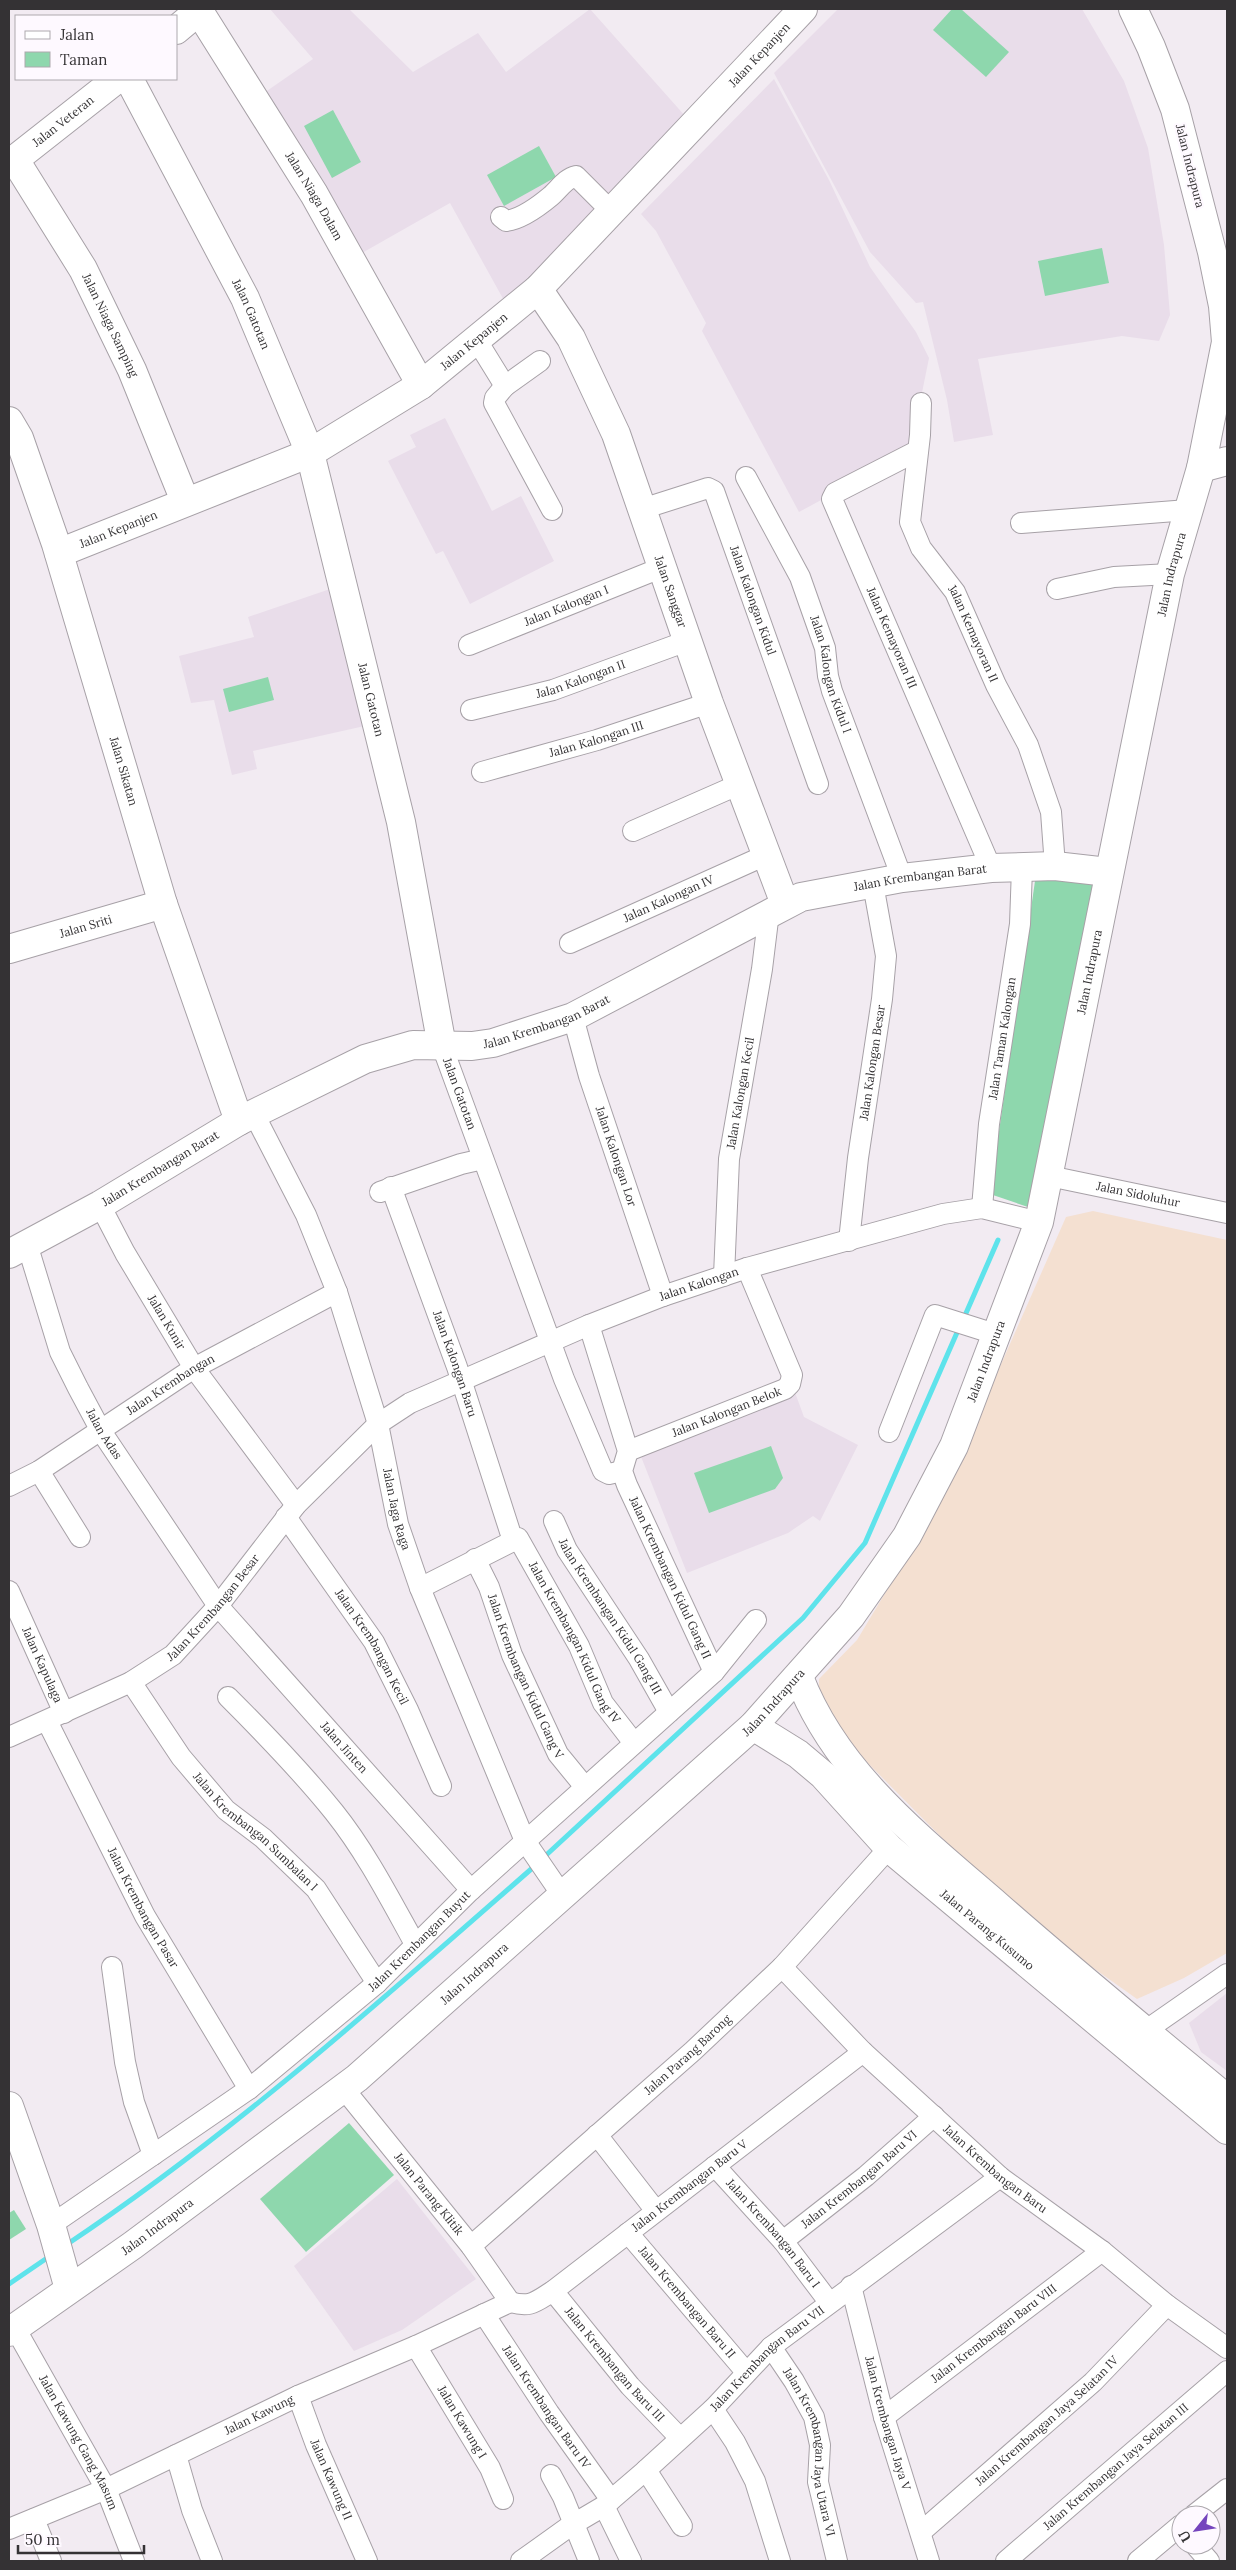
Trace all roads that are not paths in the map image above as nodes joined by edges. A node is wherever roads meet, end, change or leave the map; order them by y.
1 (803, 9) edge
2 (1133, 9) edge
3 (200, 10) edge
4 (178, 28) edge
5 (116, 80) edge
6 (130, 80) edge
7 (12, 162) edge
8 (612, 212) junction
9 (501, 217) dead end
10 (538, 289) junction
11 (476, 339) junction
12 (1227, 343) edge
13 (540, 361) dead end
14 (421, 385) junction
15 (504, 386) junction
16 (921, 403) dead end
17 (9, 421) edge
18 (918, 451) junction
19 (310, 454) junction
20 (1227, 460) edge
21 (1202, 468) junction
22 (746, 477) dead end
23 (185, 501) junction
24 (642, 509) junction
25 (552, 510) dead end
26 (1188, 510) junction
27 (1021, 523) dead end
28 (59, 554) junction
29 (662, 567) junction
30 (1170, 574) junction
31 (1058, 589) dead end
32 (687, 641) junction
33 (469, 645) dead end
34 (709, 703) junction
35 (471, 710) dead end
36 (482, 772) dead end
37 (740, 784) junction
38 (818, 784) dead end
39 (633, 831) dead end
40 (766, 854) junction
41 (1055, 866) junction
42 (991, 868) junction
43 (1022, 868) junction
44 (1108, 872) junction
45 (902, 878) junction
46 (873, 884) junction
47 (164, 904) junction
48 (777, 908) junction
49 (570, 943) dead end
50 (9, 949) edge
51 (573, 1017) junction
52 (442, 1046) junction
53 (247, 1118) junction
54 (483, 1159) junction
55 (1049, 1176) junction
56 (100, 1205) junction
57 (982, 1208) junction
58 (1227, 1213) edge
59 (1039, 1222) junction
60 (848, 1241) junction
61 (18, 1249) edge
62 (747, 1268) junction
63 (724, 1276) junction
64 (338, 1292) junction
65 (663, 1296) junction
66 (589, 1325) junction
67 (989, 1331) junction
68 (550, 1342) junction
69 (194, 1368) junction
70 (462, 1381) junction
71 (378, 1424) junction
72 (100, 1431) junction
73 (889, 1432) dead end
74 (628, 1451) junction
75 (39, 1471) junction
76 (624, 1478) junction
77 (9, 1486) edge
78 (291, 1511) junction
79 (554, 1521) dead end
80 (80, 1537) dead end
81 (515, 1540) junction
82 (475, 1559) junction
83 (420, 1588) junction
84 (9, 1591) edge
85 (218, 1606) junction
86 (756, 1620) dead end
87 (714, 1672) junction
88 (799, 1677) junction
89 (131, 1682) junction
90 (228, 1697) dead end
91 (669, 1712) junction
92 (56, 1717) junction
93 (753, 1726) junction
94 (823, 1727) junction
95 (10, 1735) edge
96 (634, 1743) junction
97 (798, 1754) junction
98 (441, 1786) dead end
99 (585, 1787) junction
100 (528, 1846) junction
101 (888, 1848) junction
102 (556, 1886) junction
103 (471, 1890) junction
104 (415, 1944) junction
105 (1036, 1955) junction
106 (112, 1967) dead end
107 (782, 1967) junction
108 (1227, 1974) edge
109 (377, 1983) junction
110 (1145, 2031) junction
111 (863, 2052) junction
112 (250, 2089) junction
113 (344, 2089) junction
114 (1227, 2099) edge
115 (9, 2106) edge
116 (934, 2116) junction
117 (1227, 2130) edge
118 (597, 2135) junction
119 (153, 2155) junction
120 (715, 2166) junction
121 (1000, 2177) junction
122 (656, 2211) junction
123 (628, 2233) junction
124 (56, 2241) junction
125 (783, 2241) junction
126 (471, 2246) junction
127 (1102, 2251) junction
128 (851, 2286) junction
129 (69, 2289) junction
130 (553, 2291) junction
131 (510, 2302) junction
132 (828, 2302) junction
133 (1167, 2305) junction
134 (484, 2314) junction
135 (12, 2330) edge
136 (416, 2346) junction
137 (771, 2347) junction
138 (1227, 2348) edge
139 (746, 2372) junction
140 (1227, 2372) edge
141 (298, 2396) junction
142 (713, 2409) junction
143 (884, 2417) junction
144 (680, 2438) junction
145 (176, 2455) junction
146 (646, 2470) junction
147 (551, 2474) dead end
148 (106, 2489) junction
149 (1227, 2489) edge
150 (503, 2499) dead end
151 (608, 2503) junction
152 (1207, 2505) edge
153 (34, 2519) junction
154 (573, 2524) junction
155 (682, 2526) dead end
156 (9, 2529) edge
157 (921, 2532) junction
158 (1171, 2534) edge
159 (543, 2554) edge
160 (51, 2561) edge
161 (134, 2561) edge
162 (212, 2561) edge
163 (367, 2561) edge
164 (521, 2561) edge
165 (589, 2561) edge
166 (631, 2561) edge
167 (780, 2561) edge
168 (837, 2561) edge
169 (929, 2561) edge
170 (1006, 2561) edge
171 (1138, 2561) edge

1 - 8 street, Jalan Kepanjen
2 - 12 street, Jalan Indrapura
3 - 4 street
3 - 14 street, Jalan Niaga Dalam
5 - 7 street, Jalan Veteran
6 - 19 street, Jalan Gatotan
7 - 23 street, Jalan Niaga Samping
8 - 9 street
8 - 10 street, Jalan Kepanjen
10 - 11 street, Jalan Kepanjen
10 - 24 street, Jalan Sanggar
11 - 14 street, Jalan Kepanjen
11 - 15 street
12 - 21 street, Jalan Indrapura
13 - 15 street
14 - 19 street, Jalan Kepanjen
15 - 25 street
16 - 18 street, Jalan Kemayoran II
17 - 28 street, Jalan Sikatan
18 - 41 street, Jalan Kemayoran II
18 - 42 street, Jalan Kemayoran III
19 - 23 street, Jalan Kepanjen
19 - 52 street, Jalan Gatotan
20 - 21 street
21 - 26 street, Jalan Indrapura
22 - 45 street, Jalan Kalongan Kidul I
23 - 28 street, Jalan Kepanjen
24 - 29 street, Jalan Sanggar
24 - 38 street, Jalan Kalongan Kidul
26 - 27 street
26 - 30 street, Jalan Indrapura
28 - 47 street, Jalan Sikatan
29 - 32 street, Jalan Sanggar
29 - 33 street, Jalan Kalongan I
30 - 31 street
30 - 44 street, Jalan Indrapura
32 - 34 street, Jalan Sanggar
32 - 35 street, Jalan Kalongan II
34 - 36 street, Jalan Kalongan III
34 - 37 street, Jalan Sanggar
37 - 39 street
37 - 40 street, Jalan Sanggar
40 - 48 street, Jalan Sanggar
40 - 49 street, Jalan Kalongan IV
41 - 43 street, Jalan Krembangan Barat
41 - 44 street, Jalan Krembangan Barat
42 - 43 street, Jalan Krembangan Barat
42 - 45 street, Jalan Krembangan Barat
43 - 57 street, Jalan Taman Kalongan
44 - 55 street, Jalan Indrapura
45 - 46 street, Jalan Krembangan Barat
46 - 48 street, Jalan Krembangan Barat
46 - 60 street, Jalan Kalongan Besar
47 - 50 street, Jalan Sriti
47 - 53 street, Jalan Sikatan
48 - 51 street, Jalan Krembangan Barat
48 - 63 street, Jalan Kalongan Kecil
51 - 52 street, Jalan Krembangan Barat
51 - 65 street, Jalan Kalongan Lor
52 - 53 street, Jalan Krembangan Barat
52 - 54 street, Jalan Gatotan
53 - 56 street, Jalan Krembangan Barat
53 - 64 street, Jalan Jaga Raga
54 - 68 street, Jalan Gatotan
54 - 70 street, Jalan Kalongan Baru
55 - 58 street, Jalan Sidoluhur
55 - 59 street, Jalan Indrapura
56 - 61 street, Jalan Krembangan Barat
56 - 69 street, Jalan Kunir
57 - 59 street, Jalan Kalongan
57 - 60 street, Jalan Kalongan
59 - 67 street, Jalan Indrapura
60 - 62 street, Jalan Kalongan
61 - 72 street, Jalan Adas
62 - 63 street, Jalan Kalongan
62 - 74 street, Jalan Kalongan Belok
63 - 65 street, Jalan Kalongan
64 - 69 street, Jalan Krembangan
64 - 71 street, Jalan Jaga Raga
65 - 66 street, Jalan Kalongan
66 - 68 street, Jalan Kalongan
66 - 74 street
67 - 73 street
67 - 88 street, Jalan Indrapura
68 - 70 street, Jalan Kalongan
68 - 76 street
69 - 72 street, Jalan Krembangan
69 - 78 street, Jalan Kunir
70 - 71 street, Jalan Kalongan
70 - 81 street, Jalan Kalongan Baru
71 - 78 street, Jalan Krembangan Besar
71 - 83 street, Jalan Jaga Raga
72 - 75 street, Jalan Krembangan
72 - 85 street, Jalan Adas
74 - 76 street
75 - 77 street, Jalan Krembangan
75 - 80 street
76 - 87 street, Jalan Krembangan Kidul Gang II
78 - 85 street, Jalan Krembangan Besar
78 - 98 street, Jalan Krembangan Kecil
79 - 91 street, Jalan Krembangan Kidul Gang III
81 - 82 street
81 - 96 street, Jalan Krembangan Kidul Gang IV
82 - 83 street
82 - 99 street, Jalan Krembangan Kidul Gang V
83 - 100 street, Jalan Jaga Raga
84 - 92 street, Jalan Kapulaga
85 - 89 street, Jalan Krembangan Besar
85 - 103 street, Jalan Jinten
86 - 87 street, Jalan Krembangan Buyut
87 - 91 street, Jalan Krembangan Buyut
88 - 93 street, Jalan Indrapura
88 - 94 street, Jalan Parang Kusumo
89 - 92 street, Jalan Krembangan Besar
89 - 109 street, Jalan Krembangan Sumbalan I
90 - 104 street
91 - 96 street, Jalan Krembangan Buyut
92 - 95 street, Jalan Krembangan Besar
92 - 112 street, Jalan Krembangan Pasar
93 - 97 street, Jalan Parang Kusumo
93 - 102 street, Jalan Indrapura
94 - 97 street
94 - 105 street, Jalan Parang Kusumo
96 - 99 street, Jalan Krembangan Buyut
97 - 101 street, Jalan Parang Kusumo
99 - 100 street, Jalan Krembangan Buyut
100 - 102 street, Jalan Jaga Raga
100 - 103 street, Jalan Krembangan Buyut
101 - 105 street, Jalan Parang Kusumo
101 - 107 street, Jalan Parang Barong
102 - 113 street, Jalan Indrapura
103 - 104 street, Jalan Krembangan Buyut
104 - 109 street, Jalan Krembangan Buyut
105 - 110 street, Jalan Parang Kusumo
105 - 117 street, Jalan Parang Kusumo
106 - 119 street
107 - 111 street, Jalan Krembangan Baru
107 - 118 street, Jalan Parang Barong
108 - 110 street
109 - 112 street, Jalan Krembangan Buyut
110 - 114 street, Jalan Parang Kusumo
111 - 116 street, Jalan Krembangan Baru
111 - 120 street, Jalan Krembangan Baru V
112 - 119 street, Jalan Krembangan Buyut
113 - 126 street, Jalan Parang Klitik
113 - 129 street, Jalan Indrapura
115 - 124 street
116 - 121 street, Jalan Krembangan Baru
116 - 125 street, Jalan Krembangan Baru VI
118 - 122 street
118 - 126 street, Jalan Parang Barong
119 - 124 street, Jalan Krembangan Buyut
120 - 122 street, Jalan Krembangan Baru V
120 - 125 street, Jalan Krembangan Baru I
121 - 127 street, Jalan Krembangan Baru
121 - 128 street, Jalan Krembangan Baru VII
122 - 123 street, Jalan Krembangan Baru V
123 - 130 street, Jalan Krembangan Baru V
123 - 139 street, Jalan Krembangan Baru II
124 - 129 street
125 - 132 street, Jalan Krembangan Baru I
126 - 131 street, Jalan Parang Klitik
127 - 133 street, Jalan Krembangan Baru
127 - 143 street, Jalan Krembangan Baru VIII
128 - 132 street, Jalan Krembangan Baru VII
128 - 143 street, Jalan Krembangan Jaya V
129 - 135 street, Jalan Indrapura
130 - 131 street, Jalan Krembangan Baru V
130 - 144 street, Jalan Krembangan Baru III
131 - 134 street, Jalan Kawung
132 - 137 street, Jalan Krembangan Baru VII
133 - 138 street, Jalan Krembangan Baru
133 - 157 street, Jalan Krembangan Jaya Selatan IV
134 - 136 street, Jalan Kawung
134 - 151 street, Jalan Krembangan Baru IV
135 - 148 street, Jalan Kawung Gang Masum
136 - 141 street, Jalan Kawung
136 - 150 street, Jalan Kawung I
137 - 139 street, Jalan Krembangan Baru VII
137 - 168 street, Jalan Krembangan Jaya Utara VI
139 - 142 street, Jalan Krembangan Baru VII
140 - 170 street, Jalan Krembangan Jaya Selatan III
141 - 145 street, Jalan Kawung
141 - 163 street, Jalan Kawung II
142 - 144 street, Jalan Krembangan Baru VII
142 - 167 street
143 - 157 street, Jalan Krembangan Jaya V
144 - 146 street, Jalan Krembangan Baru VII
145 - 148 street, Jalan Kawung
145 - 162 street
146 - 151 street, Jalan Krembangan Baru VII
146 - 155 street
147 - 154 street
148 - 153 street, Jalan Kawung
148 - 161 street, Jalan Kawung Gang Masum
149 - 152 street
151 - 154 street, Jalan Krembangan Baru VII
151 - 166 street, Jalan Krembangan Baru IV
153 - 156 street, Jalan Kawung
153 - 160 street
154 - 159 street, Jalan Krembangan Baru VII
154 - 165 street
157 - 169 street, Jalan Krembangan Jaya V
158 - 171 street
159 - 164 street, Jalan Krembangan Baru VII

